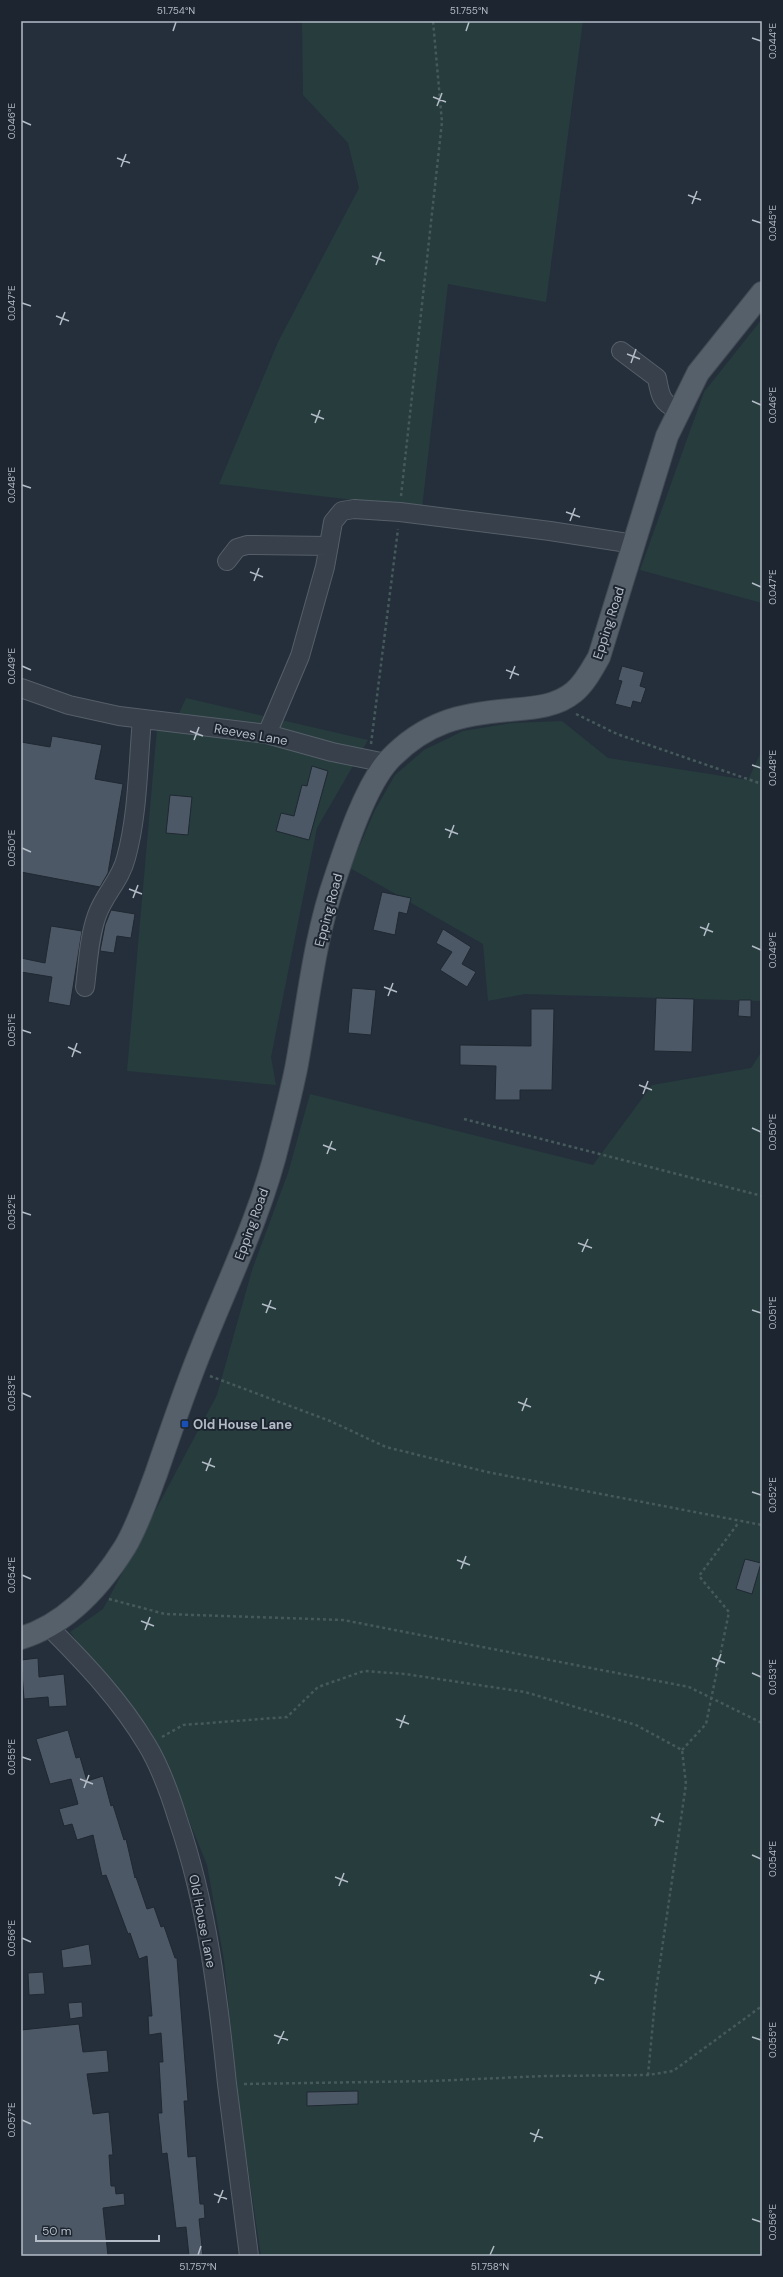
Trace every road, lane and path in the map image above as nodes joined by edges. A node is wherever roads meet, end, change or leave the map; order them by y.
1 (433, 21) edge
2 (762, 293) edge
3 (621, 351) dead end
4 (678, 410) junction
5 (400, 512) junction
6 (634, 544) junction
7 (328, 546) junction
8 (227, 561) dead end
9 (21, 688) edge
10 (556, 702) junction
11 (142, 719) junction
12 (268, 734) junction
13 (378, 760) junction
14 (762, 784) edge
15 (85, 987) dead end
16 (464, 1119) dead end
17 (762, 1196) edge
18 (194, 1369) junction
19 (739, 1522) junction
20 (762, 1525) edge
21 (90, 1593) junction
22 (49, 1627) junction
23 (21, 1638) edge
24 (711, 1698) junction
25 (762, 1723) edge
26 (147, 1745) junction
27 (682, 1750) junction
28 (762, 2006) edge
29 (648, 2075) junction
30 (227, 2084) junction
31 (249, 2256) edge

1 - 5 path
2 - 4 main road, Epping Road
3 - 4 street
4 - 6 main road, Epping Road
5 - 6 street
5 - 7 street
5 - 13 path
6 - 10 main road, Epping Road
7 - 8 street
7 - 12 street
9 - 11 street, Reeves Lane
10 - 13 main road, Epping Road
10 - 14 path
11 - 12 street, Reeves Lane
11 - 15 street
12 - 13 street, Reeves Lane
13 - 18 main road, Epping Road
16 - 17 path
18 - 19 path
18 - 21 main road, Epping Road
19 - 20 path
19 - 24 path
21 - 22 main road, Epping Road
21 - 24 path
22 - 23 main road, Epping Road
22 - 26 street, Old House Lane
24 - 25 path
24 - 27 path
26 - 27 path
26 - 30 street, Old House Lane
27 - 29 path
28 - 29 path
29 - 30 path
30 - 31 street, Old House Lane

